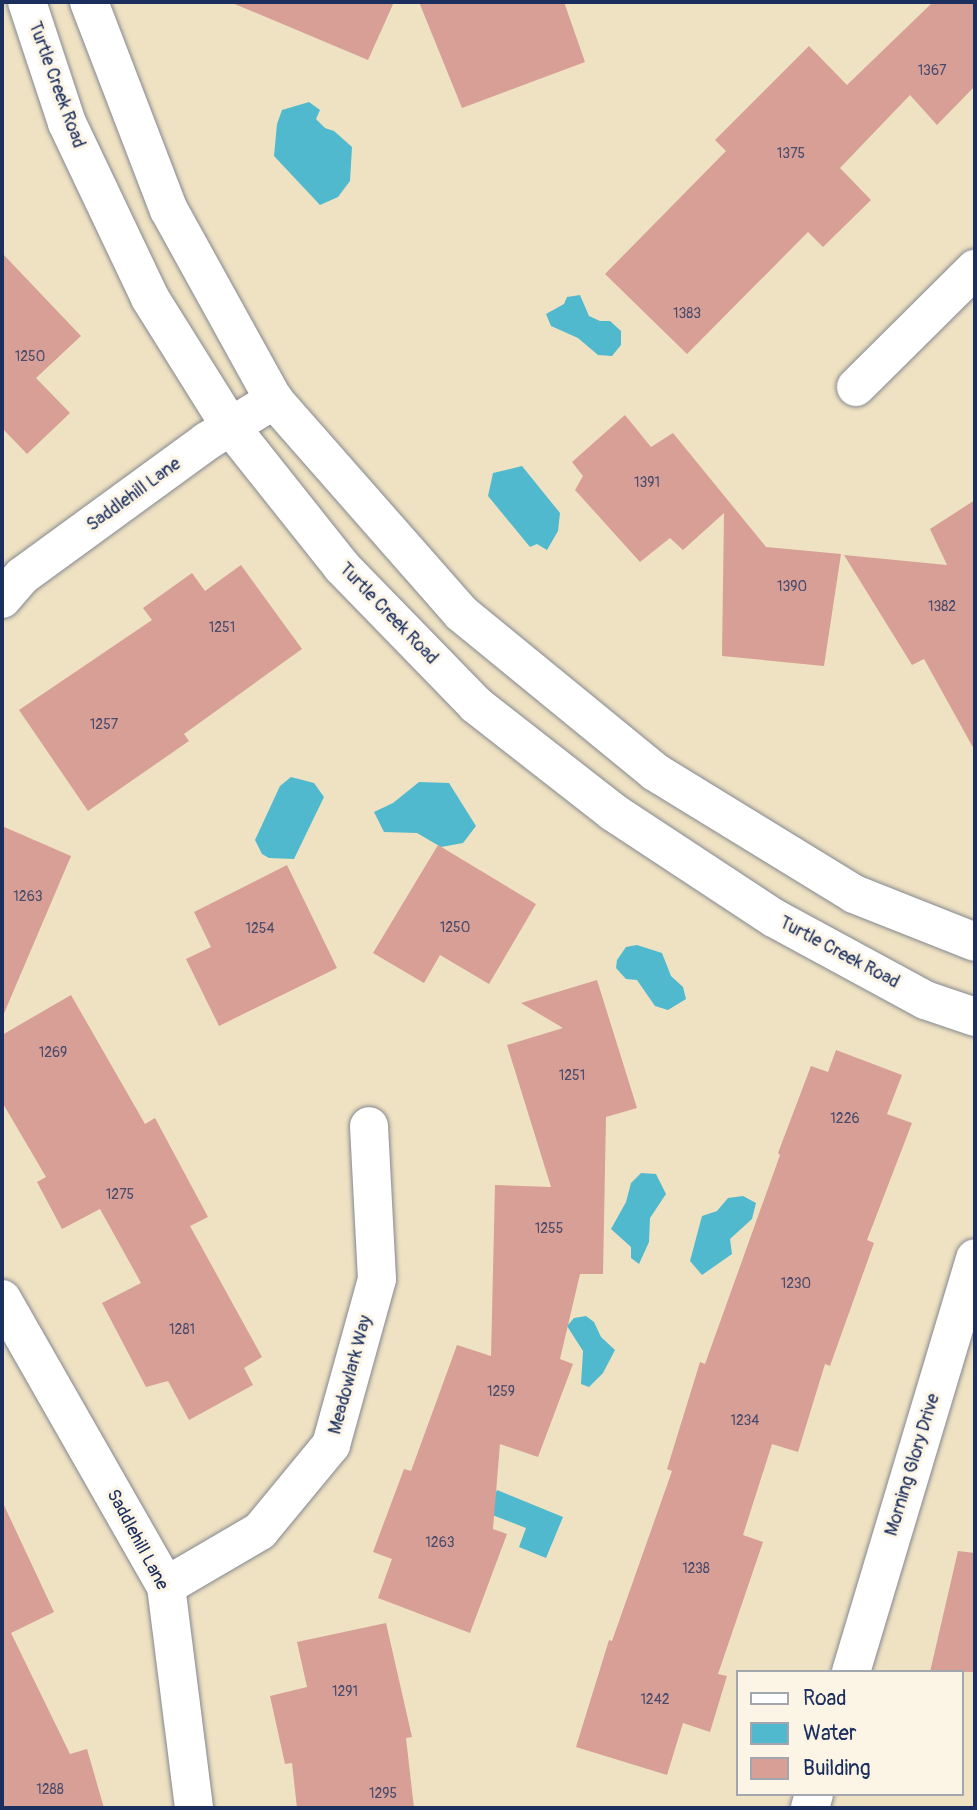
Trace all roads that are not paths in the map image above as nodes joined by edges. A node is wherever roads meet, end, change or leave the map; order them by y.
1 (27, 2) edge
2 (89, 2) edge
3 (975, 269) edge
4 (856, 387) dead end
5 (274, 400) junction
6 (230, 426) junction
7 (2, 599) edge
8 (975, 942) edge
9 (975, 1017) edge
10 (369, 1126) dead end
11 (975, 1258) edge
12 (2, 1299) edge
13 (166, 1586) junction
14 (852, 1670) edge
15 (194, 1808) edge

1 - 6 street, Turtle Creek Road
2 - 5 street
3 - 4 street
5 - 6 street, Saddlehill Lane
5 - 8 street
6 - 7 street, Saddlehill Lane
6 - 9 street, Turtle Creek Road
10 - 13 street, Meadowlark Way
11 - 14 street, Morning Glory Drive
12 - 13 street, Saddlehill Lane
13 - 15 street, Saddlehill Lane

